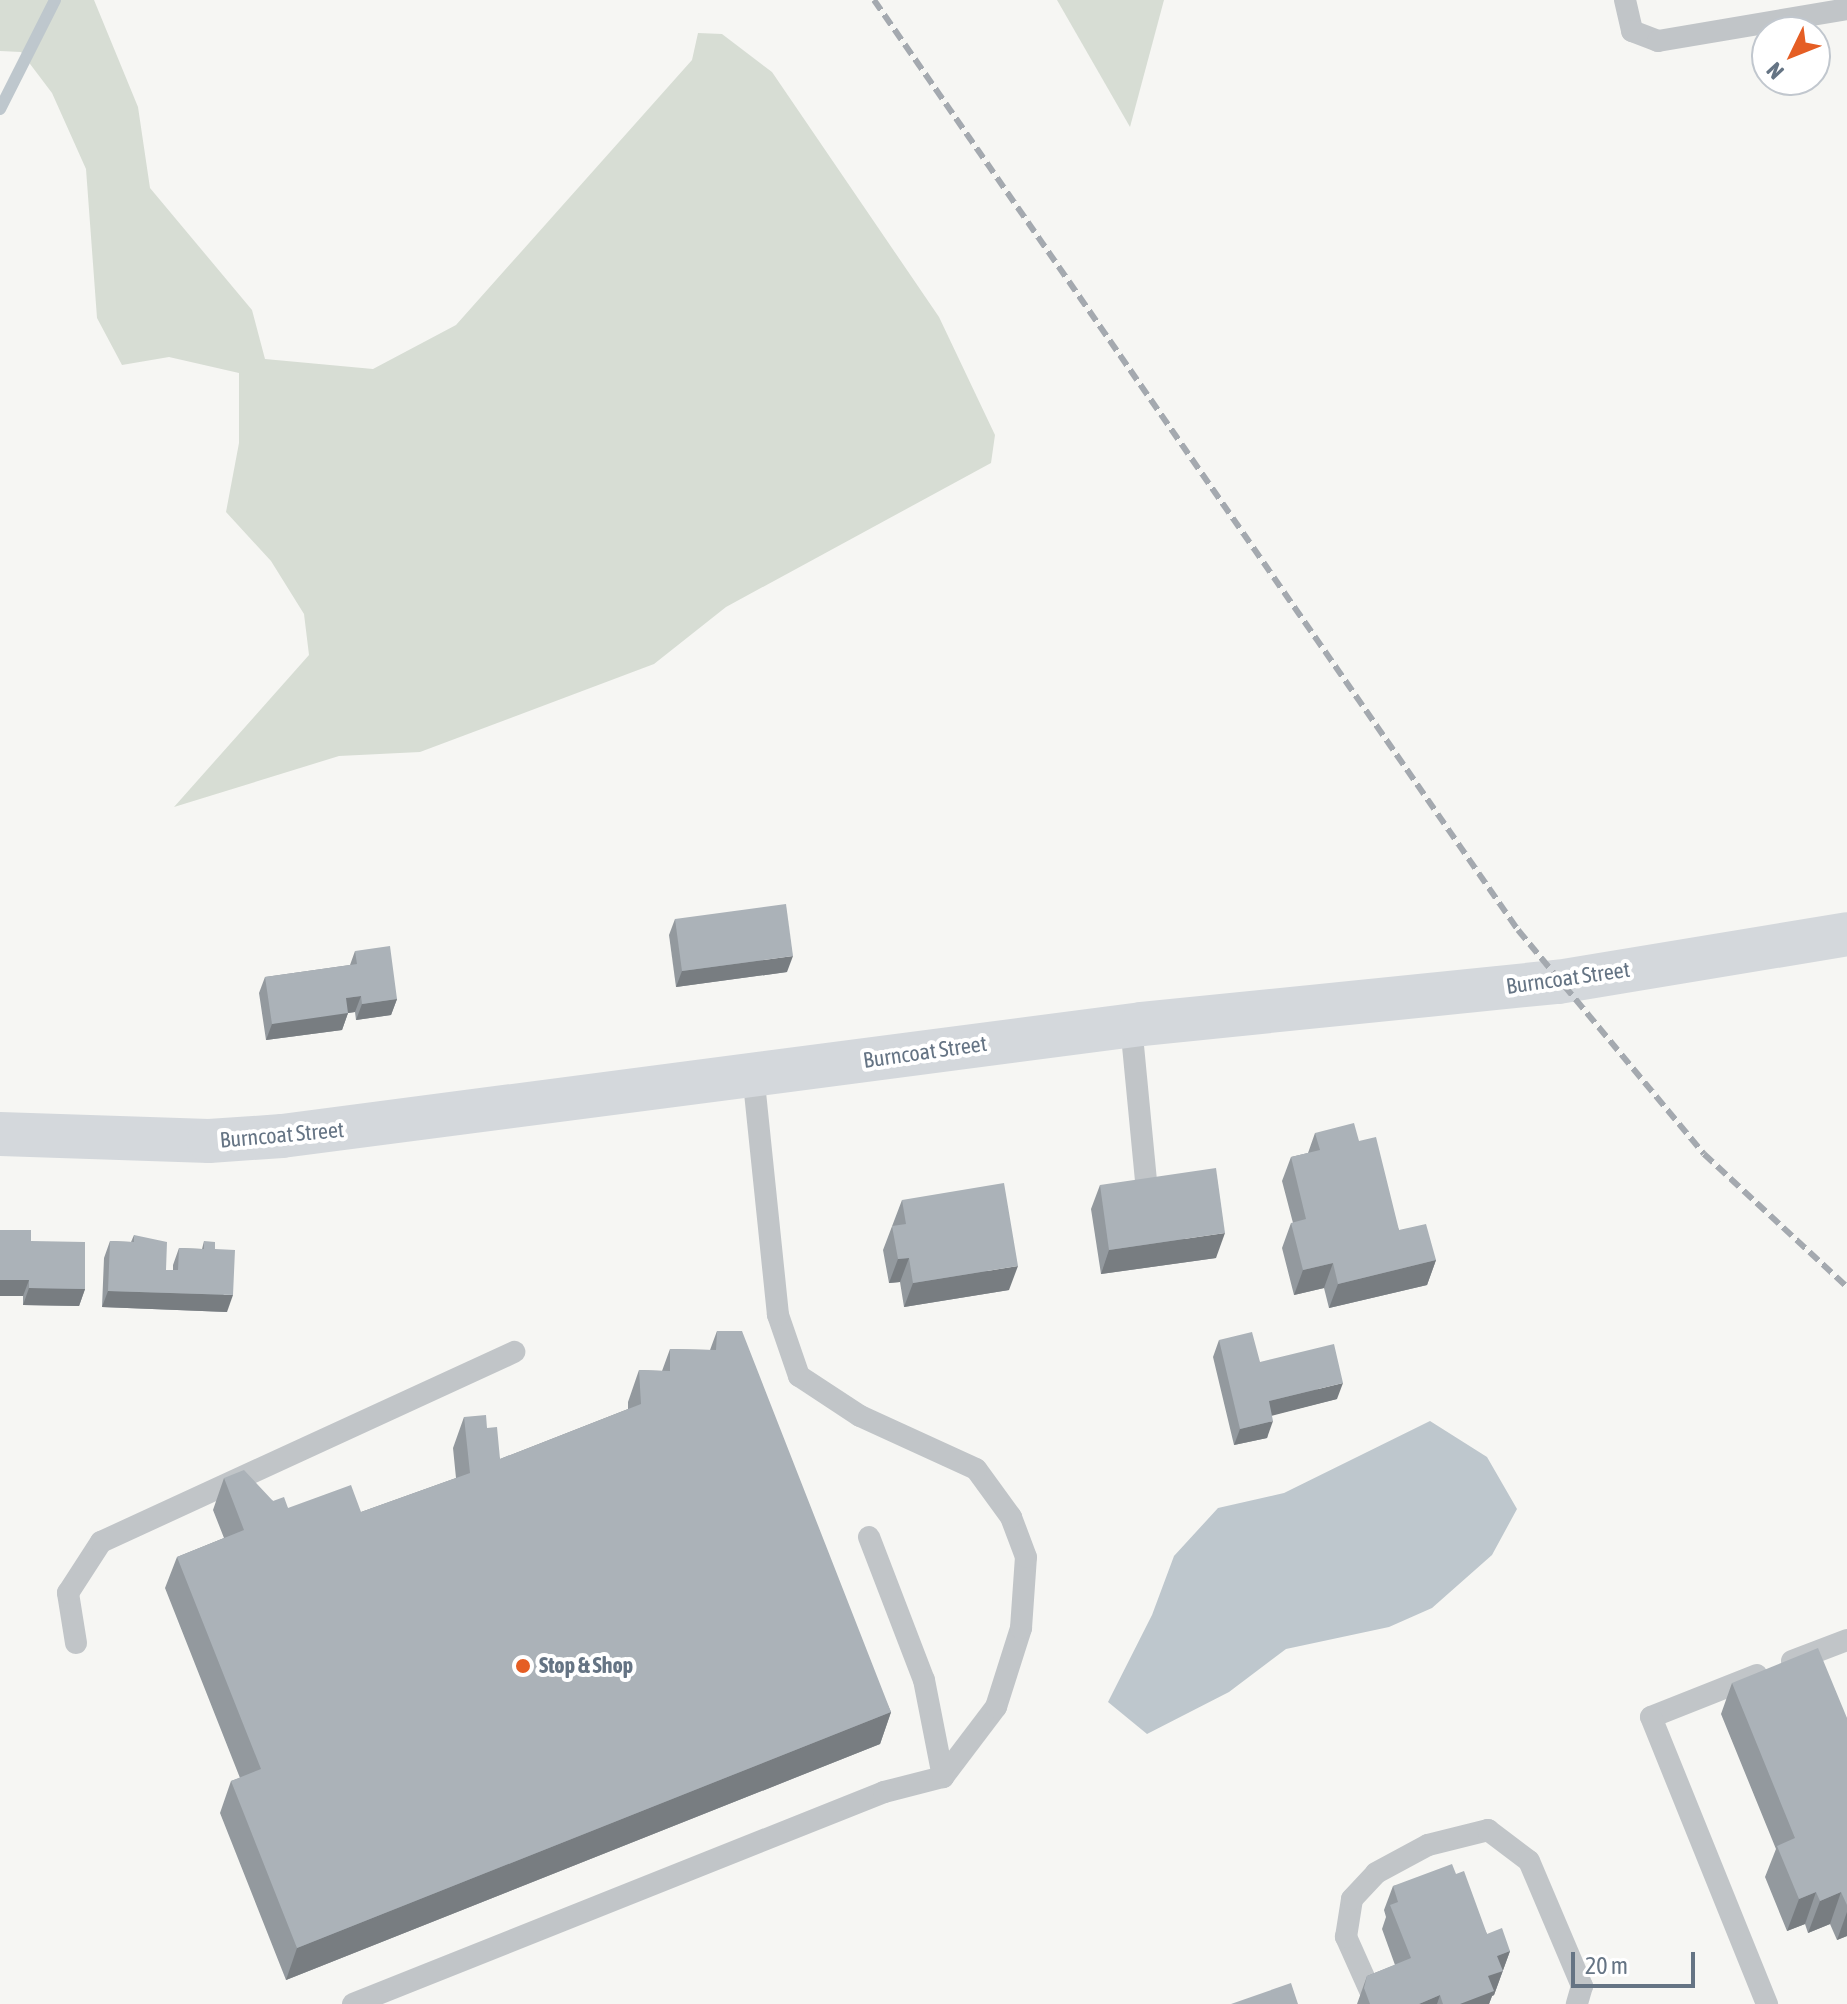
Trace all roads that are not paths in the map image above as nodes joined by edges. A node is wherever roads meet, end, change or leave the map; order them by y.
1 (1625, 0) edge
2 (1847, 9) edge
3 (1808, 16) edge
4 (1751, 26) edge
5 (1847, 934) edge
6 (1131, 1025) junction
7 (753, 1075) junction
8 (0, 1134) edge
9 (1146, 1180) edge
10 (514, 1352) dead end
11 (869, 1537) dead end
12 (1847, 1640) edge
13 (76, 1643) dead end
14 (943, 1777) junction
15 (1372, 1995) edge
16 (1579, 1995) edge
17 (353, 2004) edge
18 (1767, 2004) edge

1 - 4 lane
2 - 3 lane
5 - 6 street, Burncoat Street
6 - 7 street, Burncoat Street
6 - 9 lane
7 - 8 street, Burncoat Street
7 - 14 lane
10 - 13 lane
11 - 14 lane
12 - 18 lane
14 - 17 lane
15 - 16 lane

